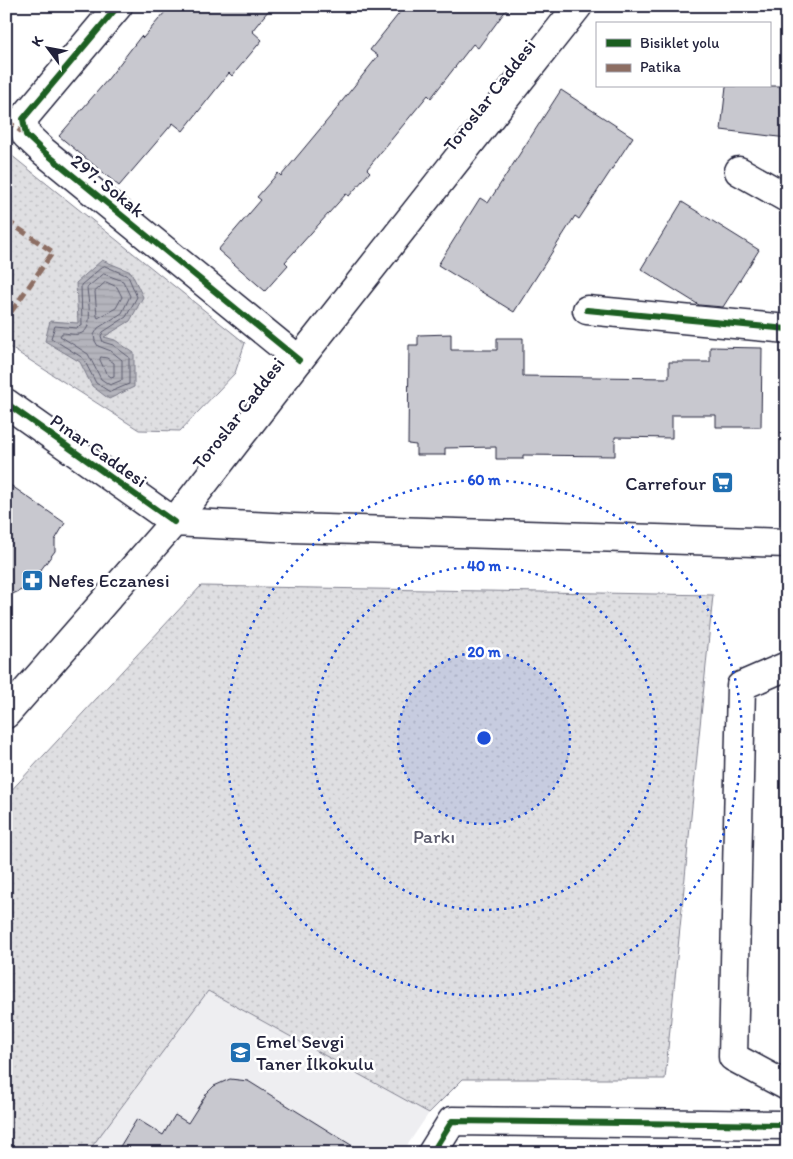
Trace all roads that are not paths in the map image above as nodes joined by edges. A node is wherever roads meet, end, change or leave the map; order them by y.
1 (118, 6) edge
2 (578, 6) edge
3 (739, 171) dead end
4 (787, 198) edge
5 (587, 310) dead end
6 (787, 329) edge
7 (299, 360) junction
8 (6, 403) edge
9 (174, 522) junction
10 (787, 543) edge
11 (787, 666) edge
12 (6, 714) edge
13 (787, 1086) edge
14 (787, 1125) edge
15 (432, 1153) edge

1 - 7 main road, 297. Sokak
2 - 7 main road, Toroslar Caddesi
3 - 4 main road
5 - 6 main road
7 - 9 main road, Toroslar Caddesi
8 - 9 main road, Pınar Caddesi
9 - 10 main road
9 - 12 main road, Toroslar Caddesi
11 - 13 main road
14 - 15 main road

